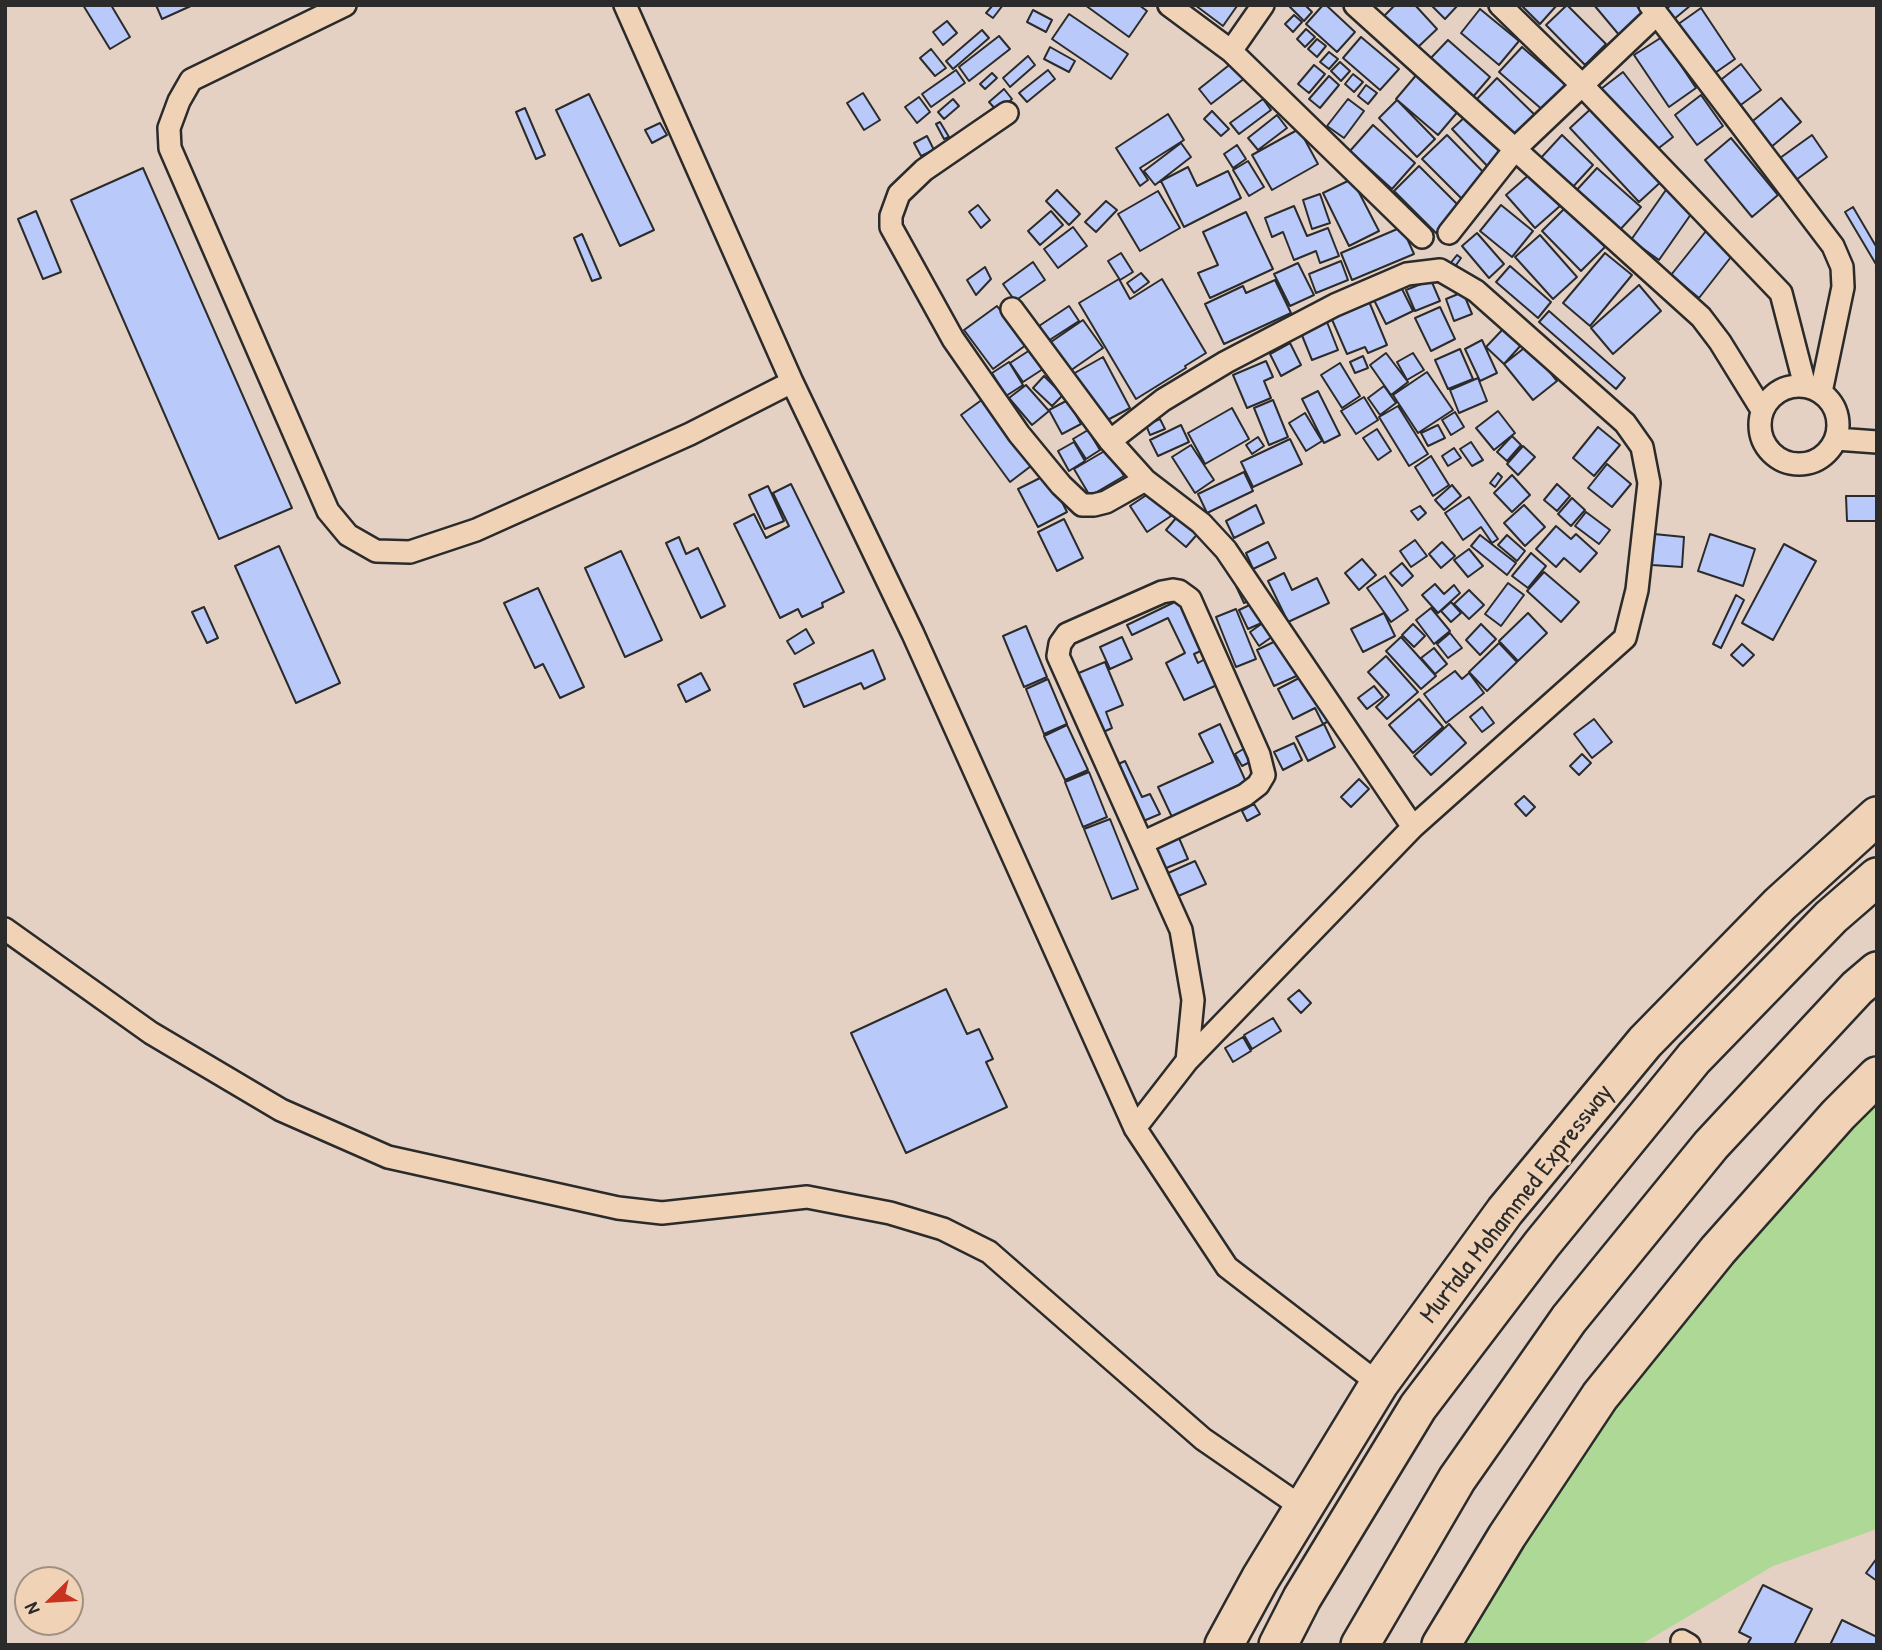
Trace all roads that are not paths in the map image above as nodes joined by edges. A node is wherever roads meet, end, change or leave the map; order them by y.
1 (345, 5) edge
2 (625, 5) edge
3 (1169, 5) edge
4 (1263, 5) edge
5 (1355, 5) edge
6 (1500, 5) edge
7 (1653, 10) edge
8 (1231, 51) junction
9 (1582, 85) junction
10 (1007, 114) dead end
11 (1516, 148) junction
12 (1449, 233) dead end
13 (1422, 237) dead end
14 (1012, 309) dead end
15 (792, 382) junction
16 (1813, 389) junction
17 (1762, 410) junction
18 (1836, 439) junction
19 (1110, 441) junction
20 (1877, 442) edge
21 (1145, 480) junction
22 (1877, 816) edge
23 (1413, 827) junction
24 (1142, 843) junction
25 (1877, 877) edge
26 (5, 929) edge
27 (1877, 971) edge
28 (1187, 1060) junction
29 (1877, 1076) edge
30 (1135, 1128) junction
31 (1379, 1384) junction
32 (1303, 1508) junction
33 (1224, 1645) edge
34 (1278, 1645) edge
35 (1360, 1645) edge
36 (1441, 1645) edge

1 - 15 street
2 - 15 street
3 - 8 street
4 - 8 street
5 - 11 street
6 - 9 street
7 - 9 street
7 - 16 street
8 - 13 street
9 - 11 street
9 - 16 street
10 - 21 street
11 - 12 street
11 - 17 street
14 - 19 street
15 - 30 street
16 - 17 street
16 - 18 street
17 - 18 street
18 - 20 street
19 - 21 street
19 - 23 street
21 - 23 street
22 - 31 highway, Murtala Mohammed Expressway
23 - 28 street
24 - 24 street
24 - 28 street
25 - 34 highway, Murtala Mohammed Expressway
26 - 32 street
27 - 35 highway
28 - 30 street
29 - 36 highway
30 - 31 street
31 - 32 highway, Murtala Mohammed Expressway
32 - 33 highway, Murtala Mohammed Expressway

